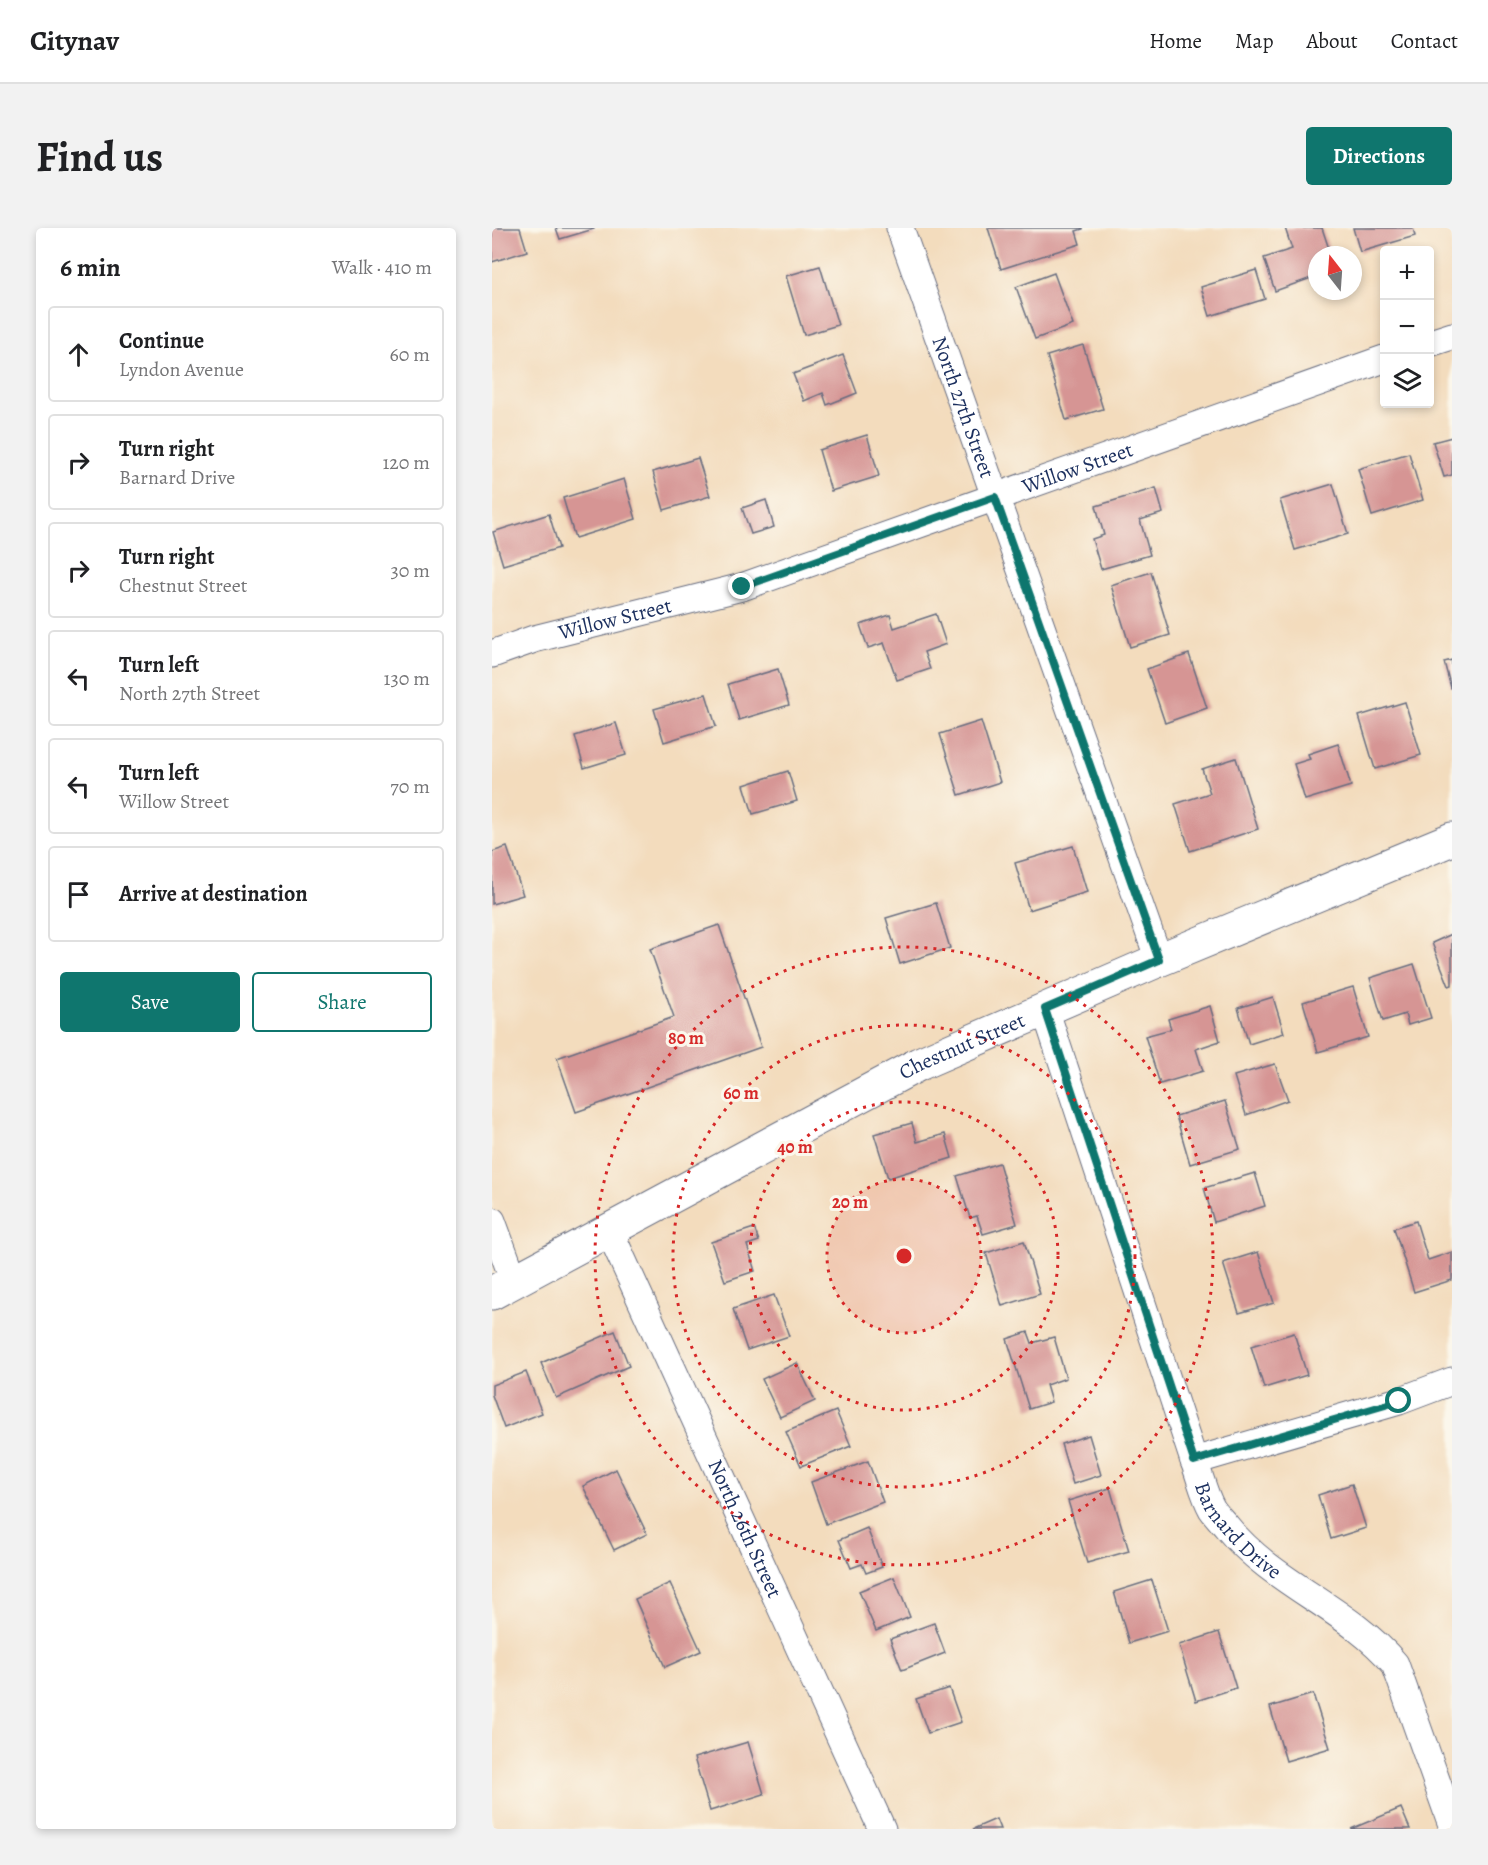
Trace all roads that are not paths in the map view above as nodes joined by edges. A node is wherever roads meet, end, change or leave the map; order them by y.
1 (900, 228) edge
2 (1452, 336) edge
3 (1434, 343) edge
4 (1380, 360) edge
5 (995, 497) junction
6 (492, 654) edge
7 (1452, 839) edge
8 (1159, 960) junction
9 (1045, 1009) junction
10 (492, 1221) edge
11 (609, 1230) junction
12 (503, 1287) edge
13 (1452, 1382) edge
14 (1194, 1461) junction
15 (1452, 1825) edge
16 (882, 1829) edge

1 - 5 street, North 27th Street
2 - 3 street
4 - 5 street, Willow Street
5 - 6 street, Willow Street
5 - 8 street, North 27th Street
7 - 8 street, Chestnut Street
8 - 9 street, Chestnut Street
9 - 11 street, Chestnut Street
9 - 14 street, Barnard Drive
10 - 12 street
11 - 12 street, Chestnut Street
11 - 16 street, North 26th Street
13 - 14 street
14 - 15 street, Barnard Drive

